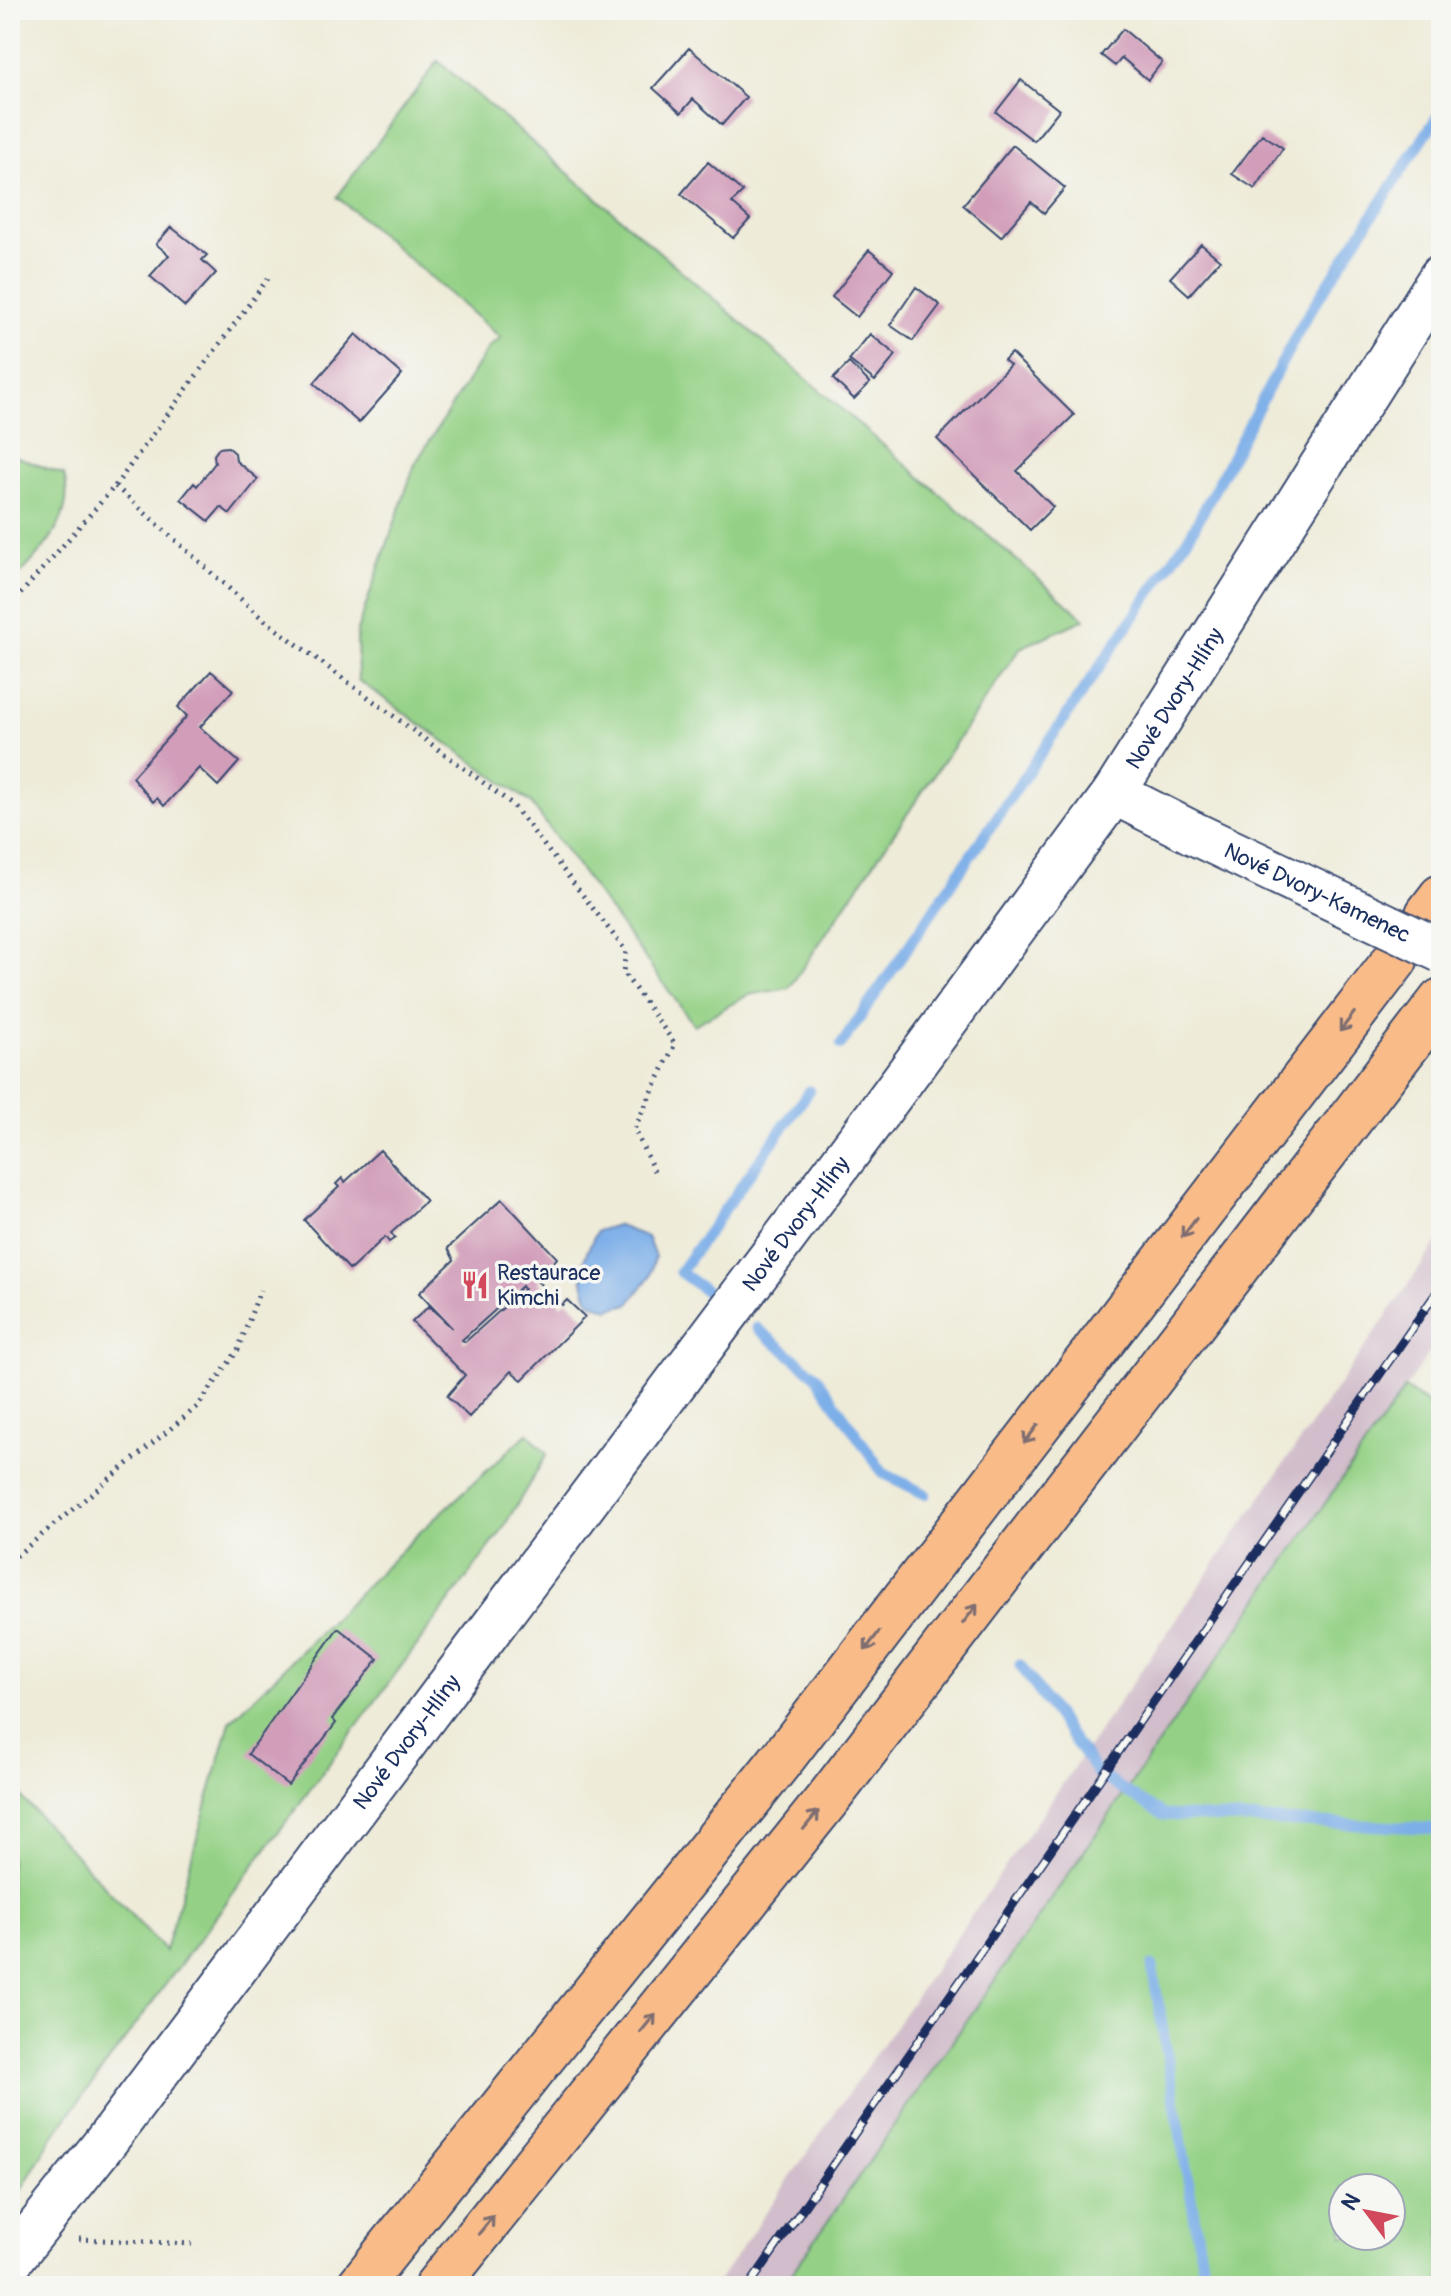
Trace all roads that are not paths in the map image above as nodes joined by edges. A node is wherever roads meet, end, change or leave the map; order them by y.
1 (1441, 276) edge
2 (1114, 793) junction
3 (1437, 921) edge
4 (1395, 960) dead end
5 (1441, 1001) edge
6 (20, 2250) edge
7 (359, 2286) edge
8 (437, 2286) edge

1 - 2 street, Nové Dvory-Hlíny
2 - 3 street, Nové Dvory-Kamenec, bridge
2 - 6 street, Nové Dvory-Hlíny
4 -> 7 highway
8 -> 5 highway

